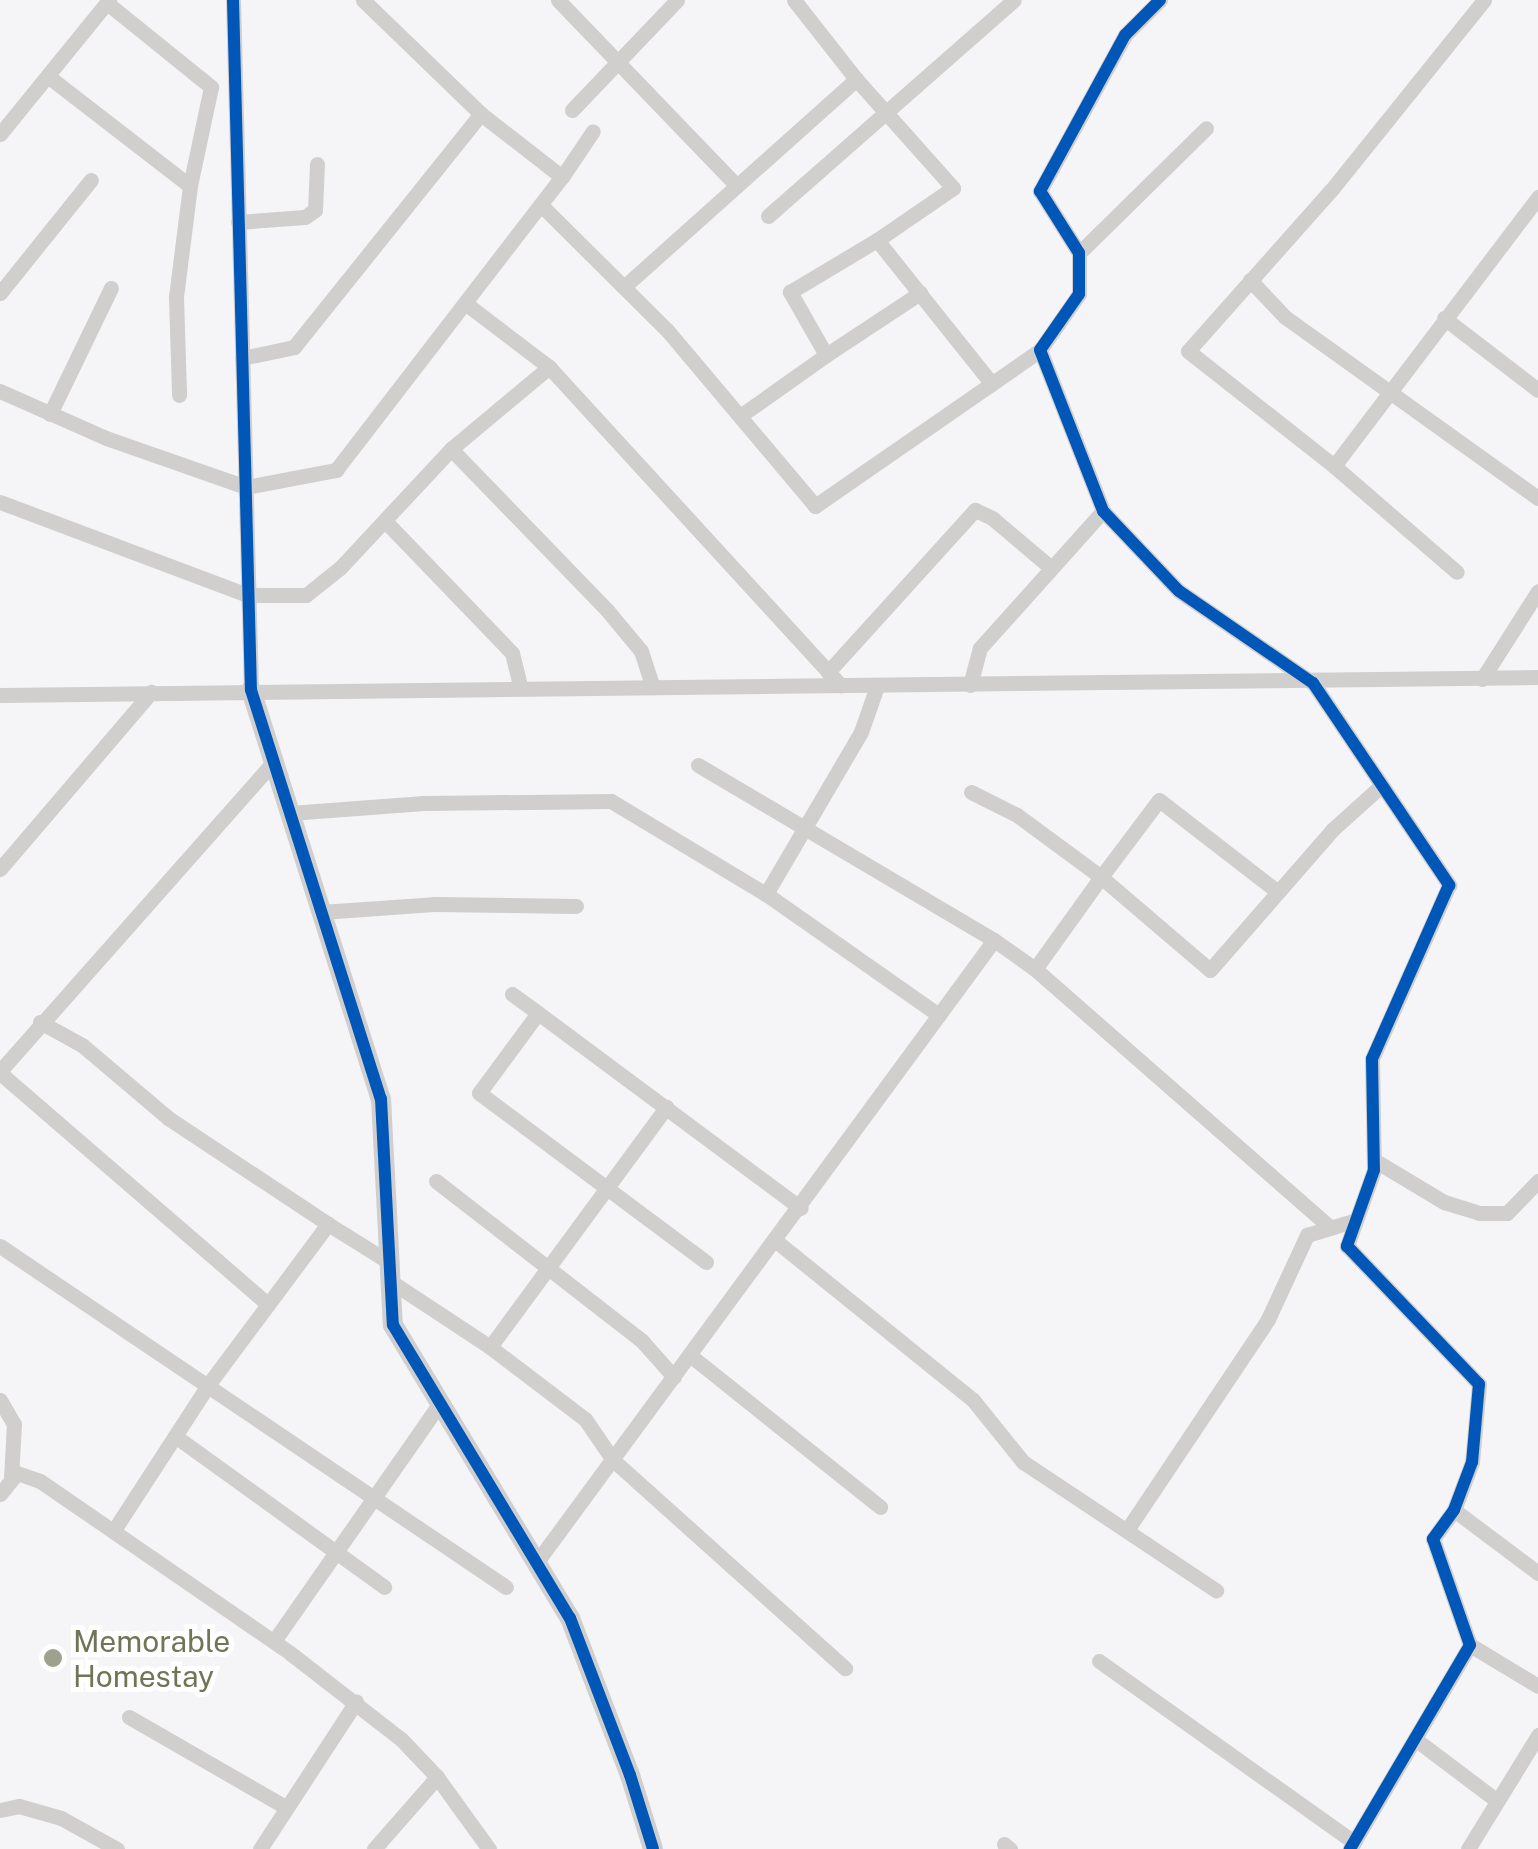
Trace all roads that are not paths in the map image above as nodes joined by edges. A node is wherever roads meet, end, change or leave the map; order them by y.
1 (233, 0) edge
2 (362, 0) edge
3 (558, 0) edge
4 (678, 0) edge
5 (794, 0) edge
6 (1014, 0) edge
7 (1160, 0) edge
8 (1484, 0) edge
9 (108, 1) edge
10 (618, 62) junction
11 (49, 76) junction
12 (856, 79) junction
13 (572, 110) dead end
14 (890, 113) junction
15 (482, 114) junction
16 (1206, 128) dead end
17 (593, 131) dead end
18 (0, 134) edge
19 (317, 164) dead end
20 (562, 177) junction
21 (91, 180) dead end
22 (190, 186) junction
23 (737, 186) junction
24 (1538, 197) edge
25 (541, 205) junction
26 (768, 216) dead end
27 (238, 222) junction
28 (878, 240) junction
29 (1079, 254) junction
30 (1250, 280) junction
31 (626, 285) junction
32 (111, 288) dead end
33 (0, 293) edge
34 (920, 294) junction
35 (465, 303) junction
36 (1444, 318) junction
37 (1040, 350) junction
38 (826, 355) junction
39 (242, 358) junction
40 (549, 367) junction
41 (992, 384) junction
42 (1538, 390) edge
43 (1, 394) edge
44 (1387, 394) junction
45 (179, 396) dead end
46 (50, 414) junction
47 (740, 416) junction
48 (451, 449) junction
49 (1334, 466) junction
50 (246, 487) junction
51 (1538, 498) edge
52 (0, 502) edge
53 (1103, 512) junction
54 (385, 520) junction
55 (1050, 567) junction
56 (1457, 572) dead end
57 (1538, 591) edge
58 (248, 594) junction
59 (828, 672) junction
60 (1538, 677) edge
61 (1482, 678) junction
62 (1312, 682) junction
63 (970, 685) junction
64 (841, 686) junction
65 (876, 686) junction
66 (653, 687) junction
67 (520, 688) junction
68 (251, 690) junction
69 (151, 692) junction
70 (0, 695) edge
71 (273, 762) junction
72 (698, 765) dead end
73 (1382, 785) junction
74 (971, 792) dead end
75 (290, 813) junction
76 (805, 827) junction
77 (0, 870) edge
78 (1100, 877) junction
79 (1278, 892) junction
80 (766, 894) junction
81 (576, 906) dead end
82 (321, 912) junction
83 (994, 940) junction
84 (1035, 969) junction
85 (512, 994) dead end
86 (538, 1013) junction
87 (938, 1015) junction
88 (40, 1022) junction
89 (0, 1072) edge
90 (666, 1107) junction
91 (1374, 1160) junction
92 (436, 1181) dead end
93 (1538, 1181) edge
94 (608, 1187) junction
95 (800, 1208) junction
96 (1356, 1220) junction
97 (328, 1224) junction
98 (1331, 1228) junction
99 (776, 1242) junction
100 (0, 1246) edge
101 (706, 1262) dead end
102 (549, 1268) junction
103 (390, 1271) junction
104 (268, 1304) junction
105 (490, 1346) junction
106 (691, 1356) junction
107 (674, 1378) junction
108 (208, 1385) junction
109 (0, 1400) edge
110 (440, 1403) junction
111 (175, 1436) junction
112 (613, 1460) junction
113 (11, 1477) junction
114 (0, 1494) edge
115 (374, 1497) junction
116 (880, 1506) dead end
117 (1454, 1510) junction
118 (114, 1530) junction
119 (1128, 1530) junction
120 (336, 1552) junction
121 (536, 1563) junction
122 (1538, 1572) edge
123 (384, 1587) dead end
124 (506, 1587) dead end
125 (1216, 1590) dead end
126 (274, 1642) junction
127 (1470, 1645) junction
128 (1098, 1661) dead end
129 (845, 1668) dead end
130 (1538, 1686) edge
131 (356, 1702) junction
132 (129, 1717) dead end
133 (1538, 1735) edge
134 (1415, 1739) junction
135 (437, 1777) junction
136 (1496, 1800) junction
137 (286, 1808) junction
138 (0, 1810) edge
139 (484, 1842) edge
140 (1352, 1846) edge
141 (116, 1849) edge
142 (260, 1849) edge
143 (374, 1849) edge
144 (468, 1849) edge
145 (654, 1849) edge
146 (1468, 1849) edge

1 - 27 street
2 - 15 street
3 - 10 street
4 - 10 street
5 - 12 street
6 - 14 street
7 - 29 street
8 - 30 street
9 - 11 street
9 - 22 street
10 - 13 street
10 - 23 street
11 - 18 street
11 - 22 street
12 - 14 street
12 - 23 street
14 - 26 street
14 - 28 street
15 - 20 street
15 - 39 street
16 - 29 street
17 - 20 street
19 - 27 street
20 - 25 street
21 - 33 street
22 - 45 street
23 - 31 street
24 - 36 street
25 - 31 street
25 - 35 street
27 - 39 street
28 - 34 street
28 - 38 street
29 - 37 street
30 - 44 street
30 - 49 street
31 - 47 street
32 - 46 street
34 - 38 street
34 - 41 street
35 - 40 street
35 - 50 street
36 - 42 street
36 - 44 street
37 - 41 street
37 - 53 street
38 - 47 street
39 - 50 street
40 - 48 street
40 - 59 street
41 - 47 street
43 - 46 street
44 - 49 street
44 - 51 street
46 - 50 street
48 - 54 street
48 - 66 street
49 - 56 street
50 - 58 street
52 - 58 street
53 - 55 street
53 - 62 street
54 - 58 street
54 - 67 street
55 - 59 street
55 - 63 street
57 - 61 street
58 - 68 street
59 - 64 street
60 - 61 street
61 - 62 street
62 - 63 street
62 - 73 street
63 - 65 street
64 - 65 street
64 - 66 street
65 - 76 street
66 - 67 street
67 - 68 street
68 - 69 street
68 - 71 street
69 - 70 street
69 - 77 street
71 - 75 street
71 - 88 street
72 - 76 street
73 - 79 street
73 - 91 street
74 - 78 street
75 - 80 street
75 - 82 street
76 - 80 street
76 - 83 street
78 - 79 street
78 - 79 street
78 - 84 street
80 - 87 street
81 - 82 street
82 - 103 street
83 - 84 street
83 - 87 street
84 - 98 street
85 - 86 street
86 - 90 street
86 - 94 street
87 - 95 street
88 - 89 street
88 - 97 street
89 - 104 street
90 - 94 street
90 - 95 street
91 - 93 street
91 - 96 street
92 - 102 street
94 - 101 street
94 - 102 street
95 - 99 street
96 - 98 street
96 - 117 street
97 - 103 street
97 - 104 street
98 - 119 street
99 - 106 street
99 - 119 street
100 - 108 street
102 - 105 street
102 - 107 street
103 - 105 street
103 - 110 street
104 - 108 street
105 - 112 street
106 - 107 street
106 - 116 street
107 - 112 street
108 - 111 street
108 - 115 street
109 - 113 street
110 - 115 street
110 - 121 street
111 - 118 street
111 - 120 street
112 - 121 street
112 - 129 street
113 - 114 street
113 - 118 street
115 - 120 street
115 - 124 street
117 - 122 street
117 - 127 street
118 - 126 street
119 - 125 street
120 - 123 street
120 - 126 street
121 - 145 street
126 - 131 street
127 - 130 street
127 - 134 street
128 - 140 street
131 - 135 street
131 - 137 street
132 - 137 street
133 - 136 street
134 - 136 street
134 - 140 street
135 - 139 street
135 - 143 street
136 - 146 street
137 - 142 street
138 - 141 street
139 - 144 street

